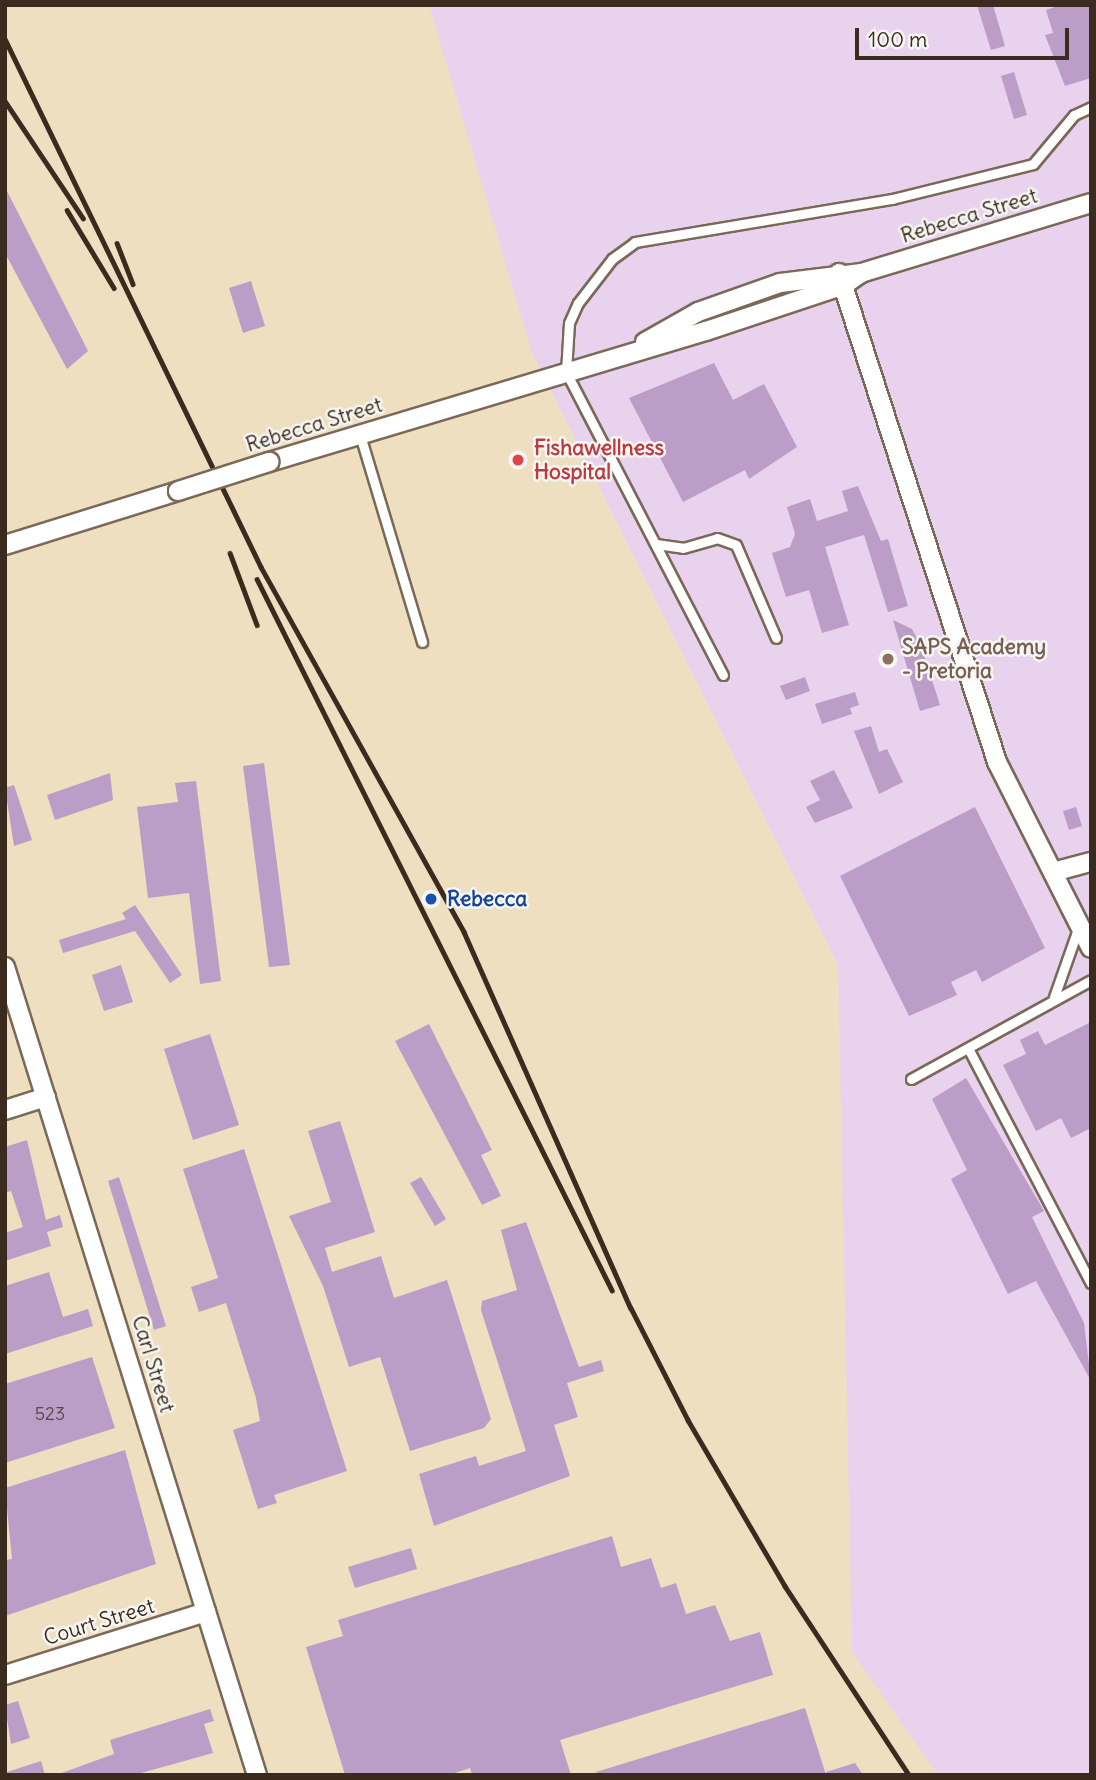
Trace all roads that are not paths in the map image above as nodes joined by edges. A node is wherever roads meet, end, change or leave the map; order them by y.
1 (1091, 107) edge
2 (1091, 203) edge
3 (842, 279) junction
4 (566, 372) junction
5 (360, 435) junction
6 (656, 544) junction
7 (5, 545) edge
8 (776, 638) dead end
9 (422, 642) dead end
10 (723, 675) dead end
11 (1091, 862) edge
12 (1053, 872) junction
13 (1079, 925) junction
14 (1091, 948) edge
15 (5, 967) edge
16 (1091, 980) edge
17 (1054, 997) junction
18 (969, 1050) junction
19 (911, 1079) dead end
20 (46, 1097) junction
21 (5, 1110) edge
22 (1091, 1283) edge
23 (206, 1612) junction
24 (5, 1675) edge
25 (257, 1775) edge

1 - 4 lane
2 - 3 street, Rebecca Street
3 - 4 street, Rebecca Street
3 - 12 street
4 - 5 street, Rebecca Street
4 - 6 lane
5 - 7 street, Rebecca Street, bridge
5 - 9 lane
6 - 8 lane
6 - 10 lane
11 - 12 street
12 - 13 street
13 - 14 street
13 - 17 lane
15 - 20 street, Carl Street
16 - 17 lane
17 - 18 lane
18 - 19 lane
18 - 22 lane
20 - 21 street
20 - 23 street, Carl Street
23 - 24 street, Court Street
23 - 25 street, Carl Street

